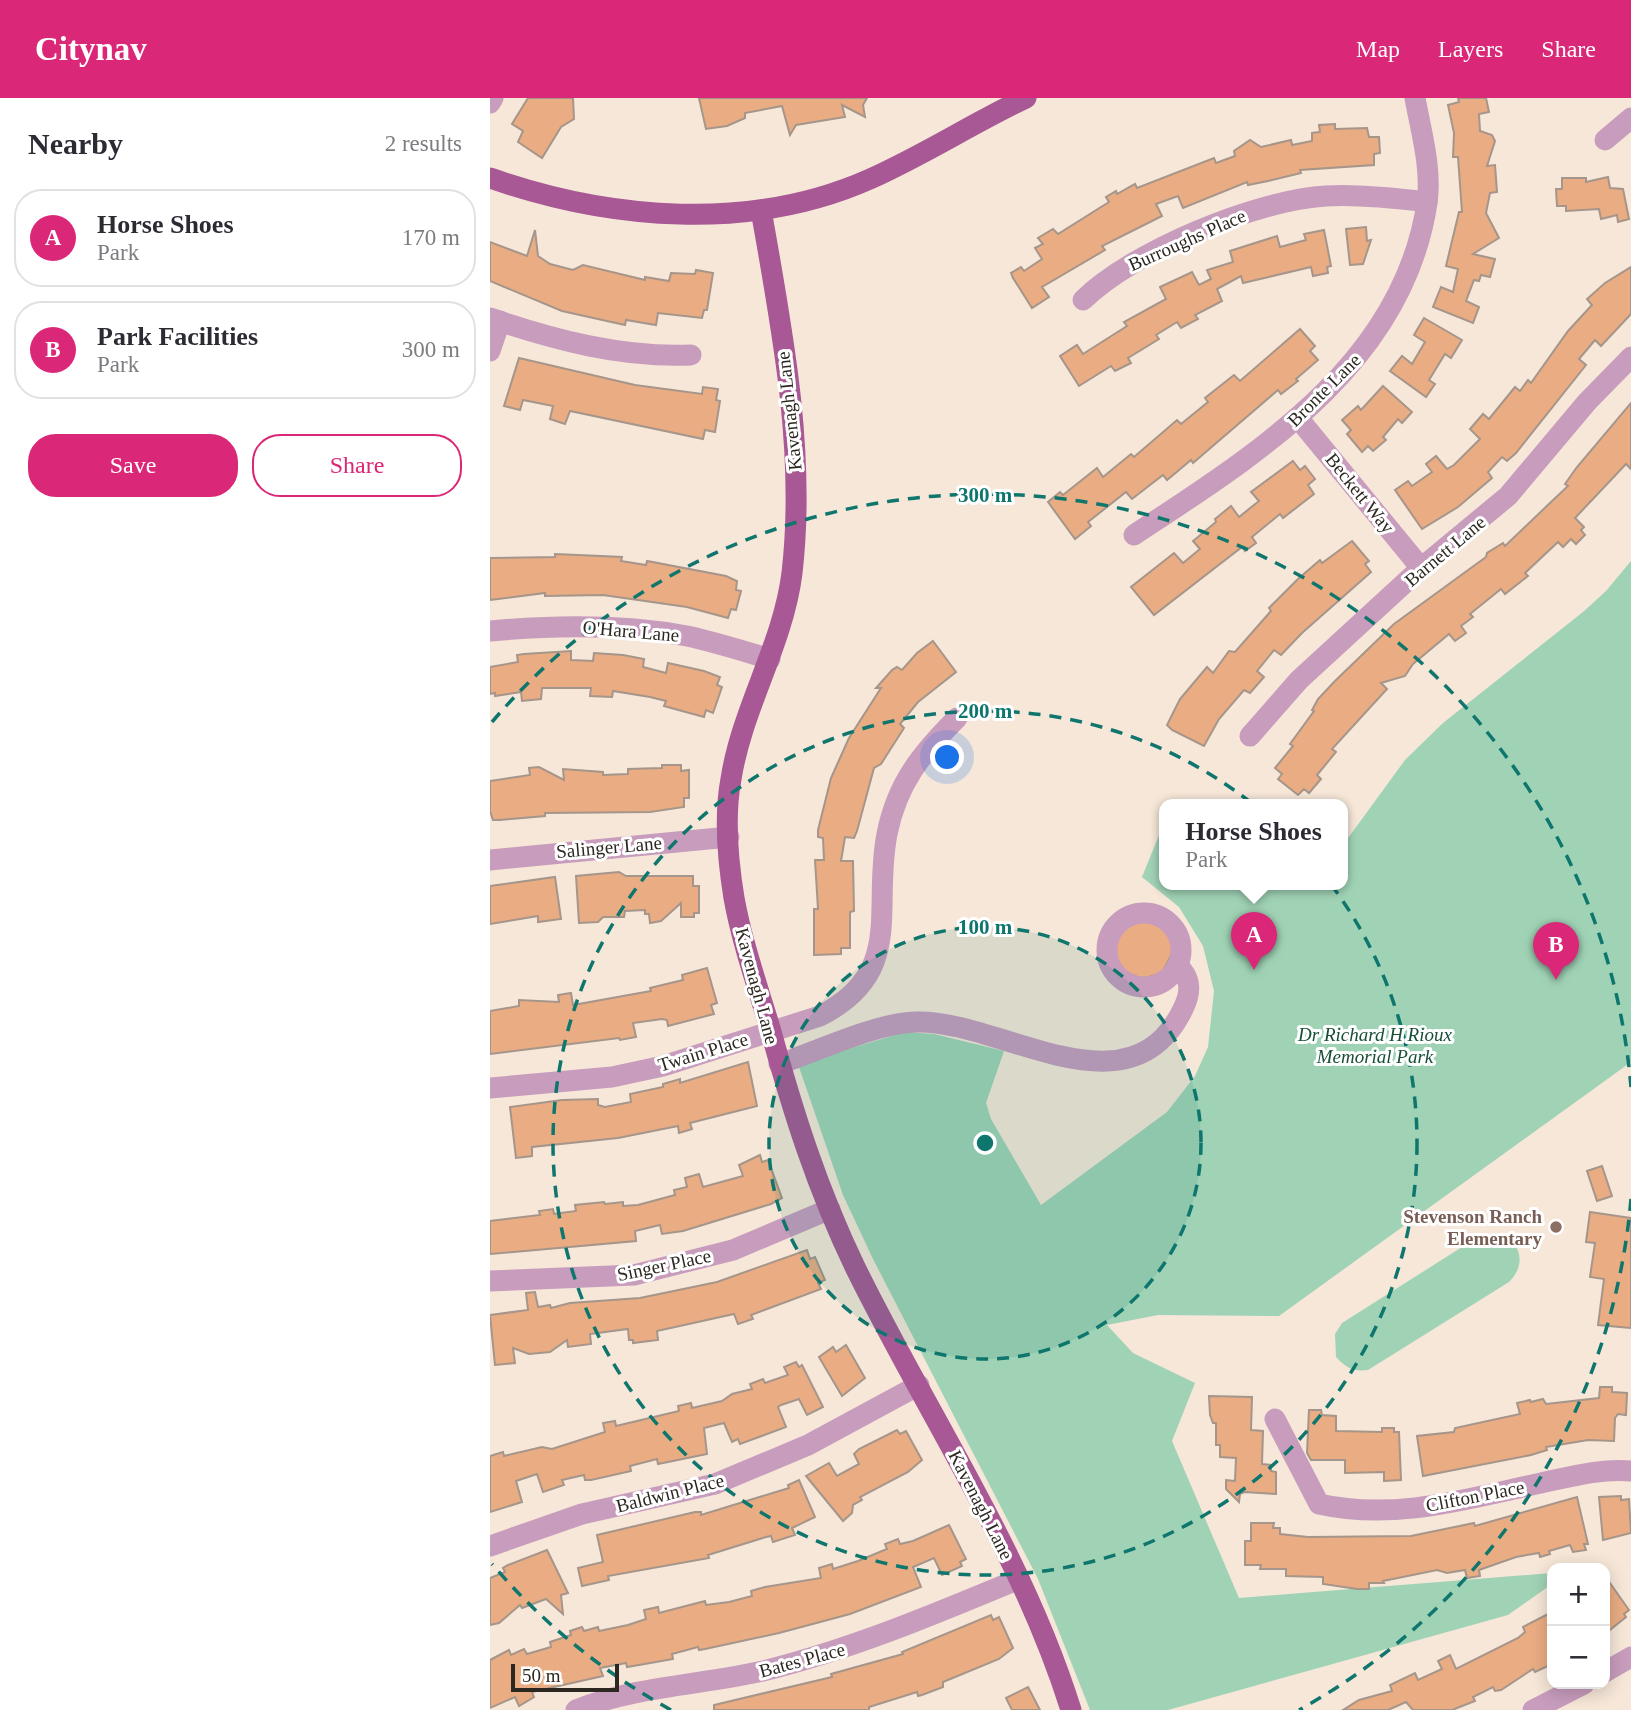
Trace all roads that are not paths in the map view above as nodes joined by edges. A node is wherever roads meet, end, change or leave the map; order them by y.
1 (493, 98) edge
2 (1026, 98) edge
3 (1415, 98) edge
4 (490, 103) edge
5 (1631, 118) edge
6 (1605, 140) dead end
7 (490, 178) edge
8 (1427, 202) junction
9 (761, 210) junction
10 (1083, 300) dead end
11 (495, 320) edge
12 (490, 351) edge
13 (691, 355) dead end
14 (1631, 357) edge
15 (1298, 418) junction
16 (1134, 535) dead end
17 (1421, 569) junction
18 (490, 631) edge
19 (770, 659) junction
20 (957, 718) dead end
21 (1250, 736) dead end
22 (729, 836) junction
23 (490, 860) edge
24 (1178, 966) dead end
25 (770, 1031) junction
26 (779, 1064) junction
27 (490, 1088) edge
28 (830, 1209) junction
29 (490, 1281) edge
30 (919, 1385) junction
31 (1275, 1419) dead end
32 (1631, 1471) edge
33 (490, 1546) edge
34 (1019, 1579) junction
35 (1631, 1658) edge
36 (1610, 1669) edge
37 (1574, 1689) edge
38 (576, 1710) edge
39 (1071, 1710) edge
40 (1533, 1710) edge

1 - 4 street
2 - 9 main road
3 - 8 street, Bronte Lane
5 - 6 street
7 - 9 main road
8 - 10 street, Burroughs Place
8 - 15 street, Bronte Lane
9 - 19 main road, Kavenagh Lane
11 - 12 street
11 - 13 street
14 - 17 street, Barnett Lane
15 - 16 street, Bronte Lane
15 - 17 street, Beckett Way
17 - 21 street, Barnett Lane
18 - 19 street, O'Hara Lane
19 - 22 main road, Kavenagh Lane
20 - 25 street, Twain Place
22 - 23 street, Salinger Lane
22 - 25 main road, Kavenagh Lane
24 - 26 street
25 - 26 main road, Kavenagh Lane
25 - 27 street, Twain Place
26 - 28 main road, Kavenagh Lane
28 - 29 street, Singer Place
28 - 30 main road, Kavenagh Lane
30 - 33 street, Baldwin Place
30 - 34 main road, Kavenagh Lane
31 - 32 street, Clifton Place
34 - 38 street, Bates Place
34 - 39 main road, Kavenagh Lane
35 - 36 street
37 - 40 street

